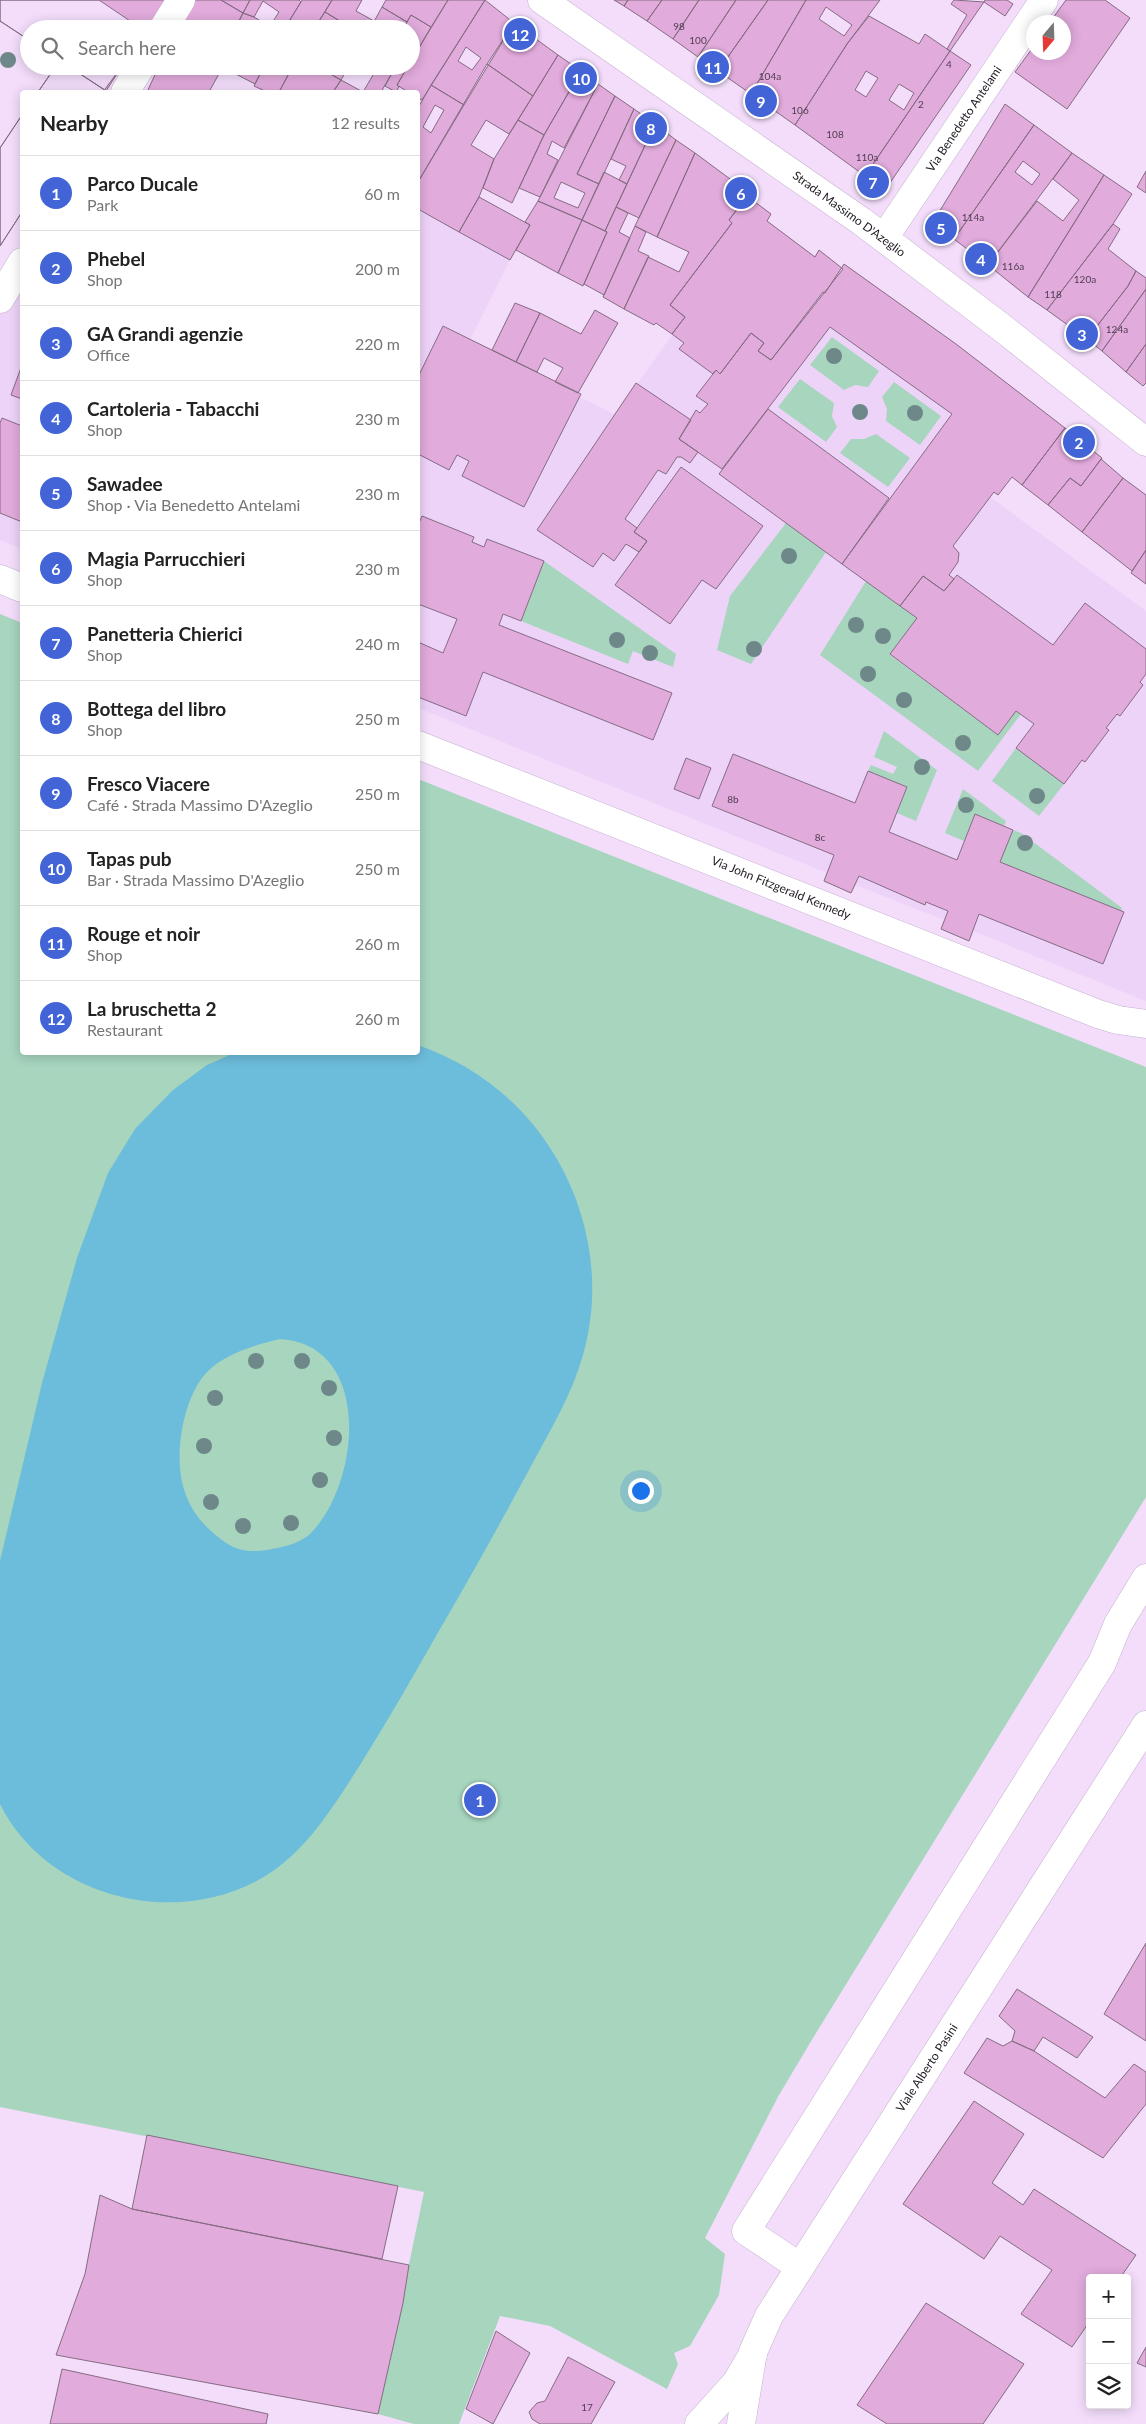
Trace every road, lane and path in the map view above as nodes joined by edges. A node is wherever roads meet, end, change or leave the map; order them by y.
1 (181, 0) edge
2 (542, 0) edge
3 (1044, 0) edge
4 (169, 20) edge
5 (135, 75) edge
6 (126, 90) edge
7 (884, 238) junction
8 (1146, 442) edge
9 (0, 579) edge
10 (20, 587) edge
11 (420, 745) edge
12 (1146, 1024) edge
13 (1146, 1578) edge
14 (1146, 1725) edge
15 (800, 2267) junction
16 (753, 2352) junction
17 (699, 2424) edge
18 (741, 2424) edge

1 - 4 street
2 - 7 street, Strada Massimo D'Azeglio
3 - 7 street, Via Benedetto Antelami
5 - 6 street
7 - 8 street, Strada Massimo D'Azeglio
9 - 10 street
11 - 12 street, Via John Fitzgerald Kennedy
13 - 15 street
14 - 15 street, Viale Alberto Pasini
15 - 16 street, Viale Alberto Pasini
16 - 17 street
16 - 18 street, Viale Alberto Pasini

